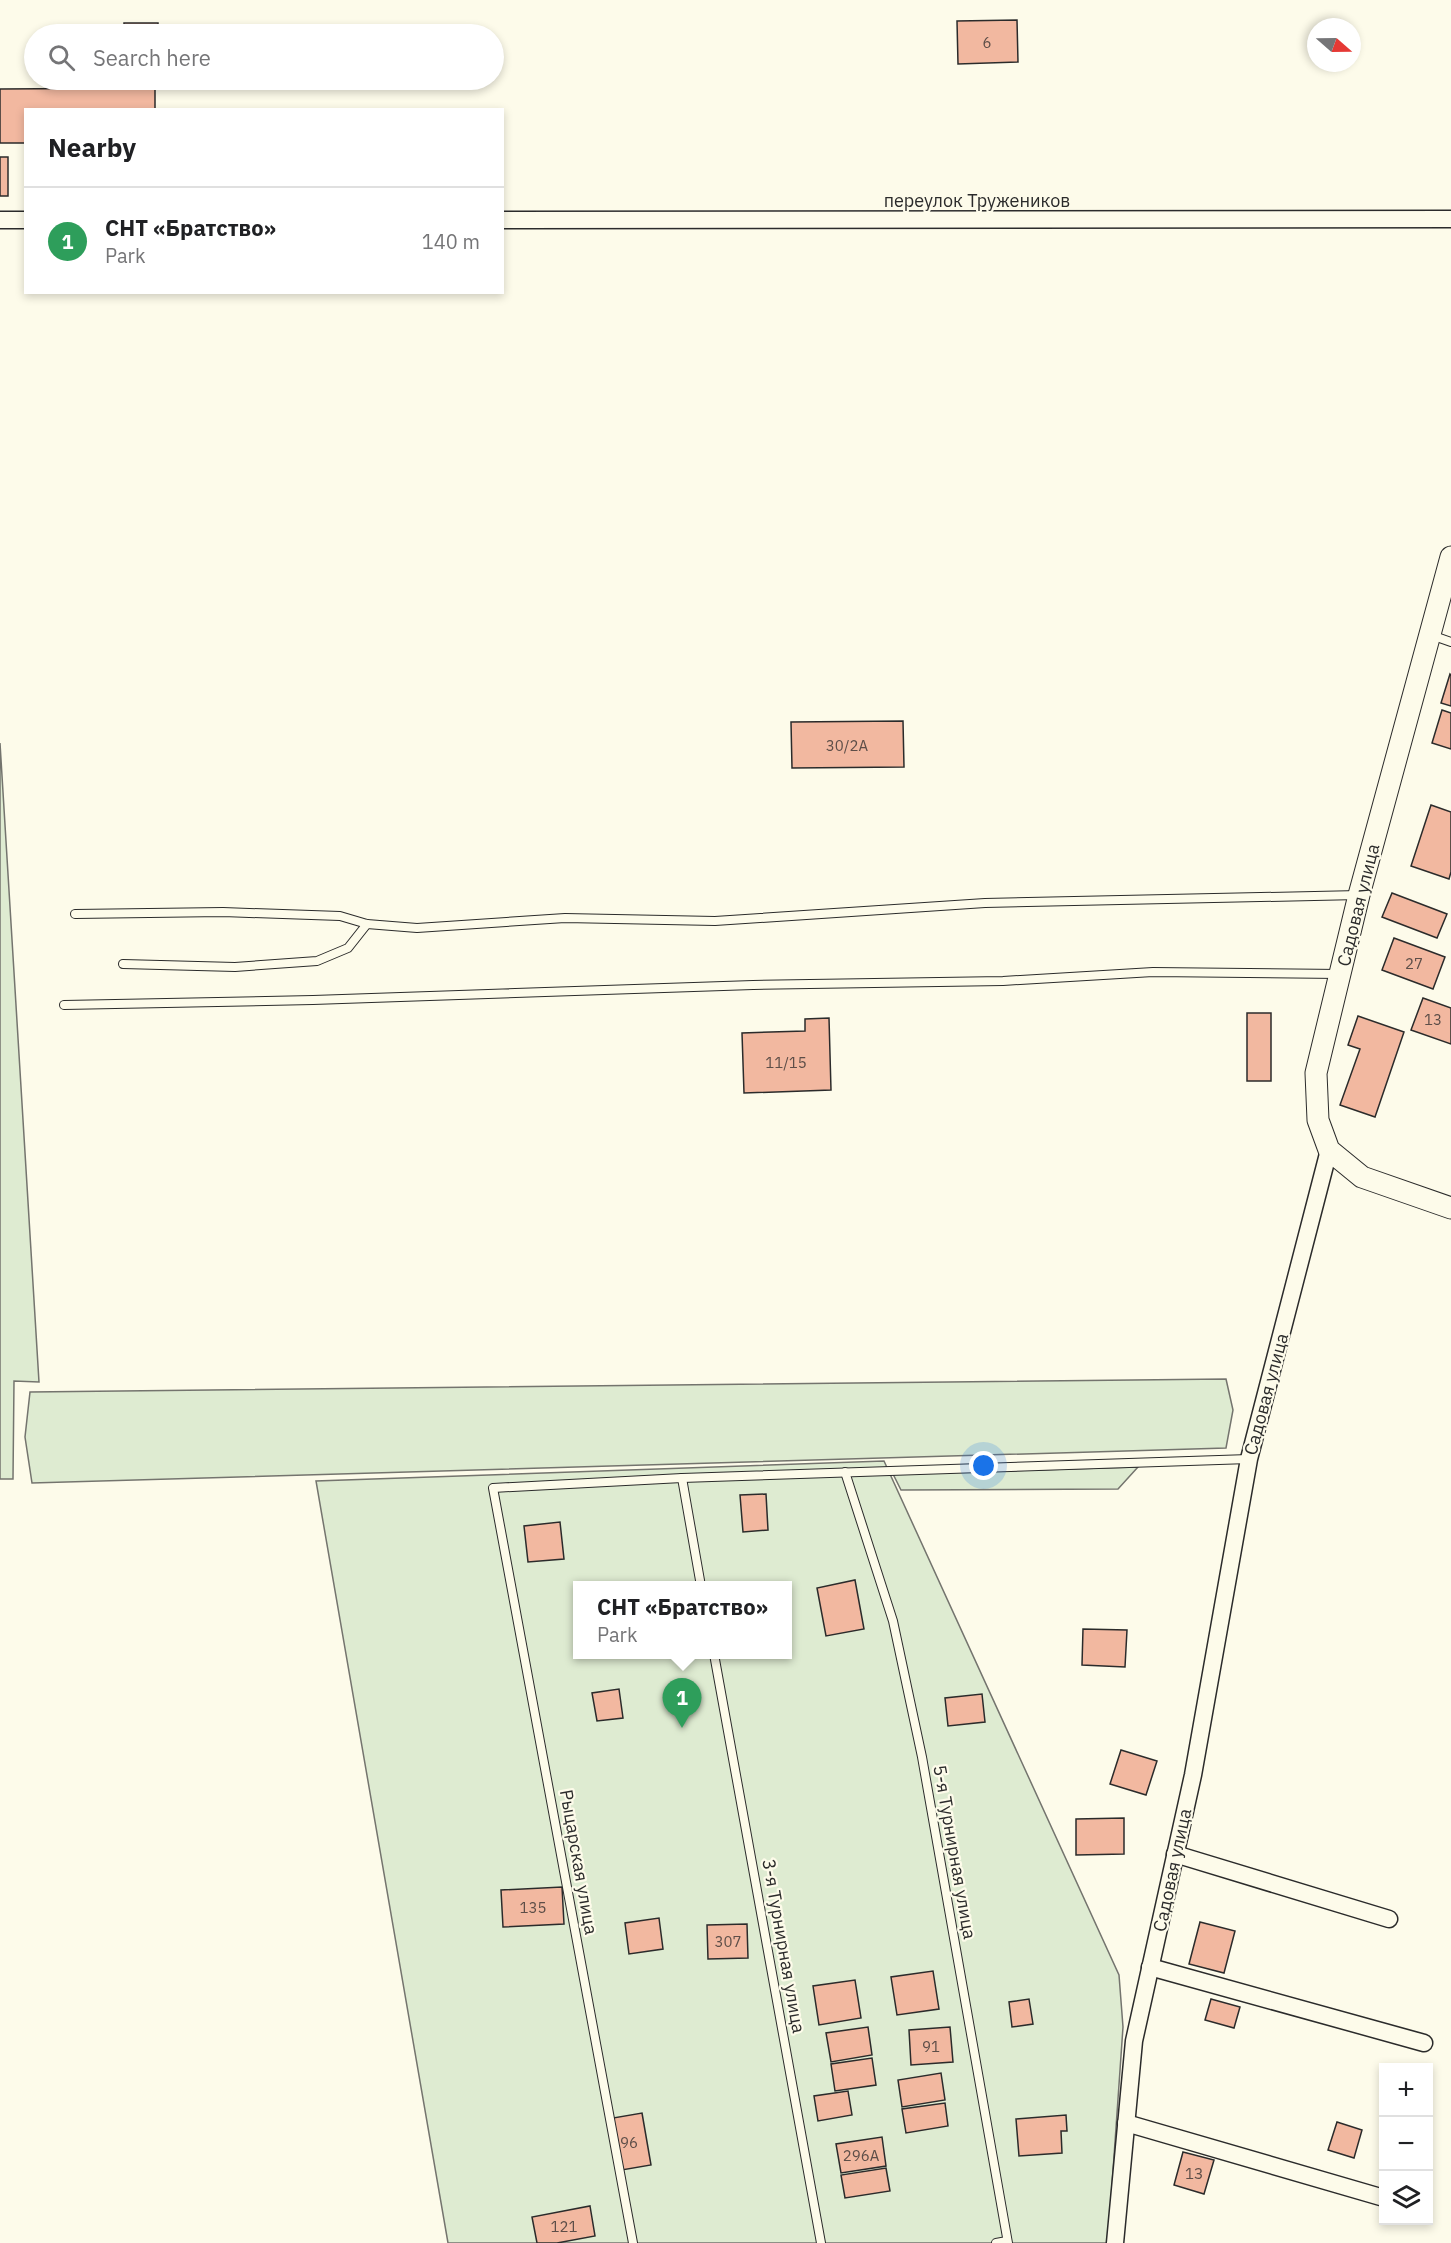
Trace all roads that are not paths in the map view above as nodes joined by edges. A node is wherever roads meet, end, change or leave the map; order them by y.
1 (1451, 219) edge
2 (0, 220) edge
3 (24, 220) edge
4 (504, 220) edge
5 (1451, 557) edge
6 (1430, 634) junction
7 (1451, 642) edge
8 (1359, 895) junction
9 (75, 914) dead end
10 (367, 924) junction
11 (123, 964) dead end
12 (1340, 974) junction
13 (64, 1005) dead end
14 (1329, 1150) junction
15 (1451, 1208) edge
16 (1249, 1459) junction
17 (845, 1472) junction
18 (681, 1478) junction
19 (700, 1581) edge
20 (715, 1659) edge
21 (1175, 1854) junction
22 (1389, 1919) dead end
23 (1150, 1967) junction
24 (1424, 2043) dead end
25 (1126, 2123) junction
26 (1379, 2197) edge
27 (1007, 2242) edge
28 (633, 2243) edge
29 (821, 2243) edge
30 (996, 2243) edge
31 (1115, 2243) edge

1 - 4 street, переулок Тружеников
2 - 3 street
5 - 6 street, Садовая улица
6 - 7 lane
6 - 8 street, Садовая улица
8 - 10 lane
8 - 12 street, Садовая улица
9 - 10 lane
10 - 11 lane
12 - 13 lane
12 - 14 street, Садовая улица
14 - 15 street
14 - 16 street, Садовая улица
16 - 17 lane
16 - 21 street, Садовая улица
17 - 18 lane
17 - 27 lane, 5-я Турнирная улица
18 - 19 lane
18 - 28 lane, Рыцарская улица
20 - 29 lane, 3-я Турнирная улица
21 - 22 street
21 - 23 street, Садовая улица
23 - 24 street
23 - 25 street, Садовая улица
25 - 26 street
25 - 31 street, Садовая улица
27 - 30 lane

